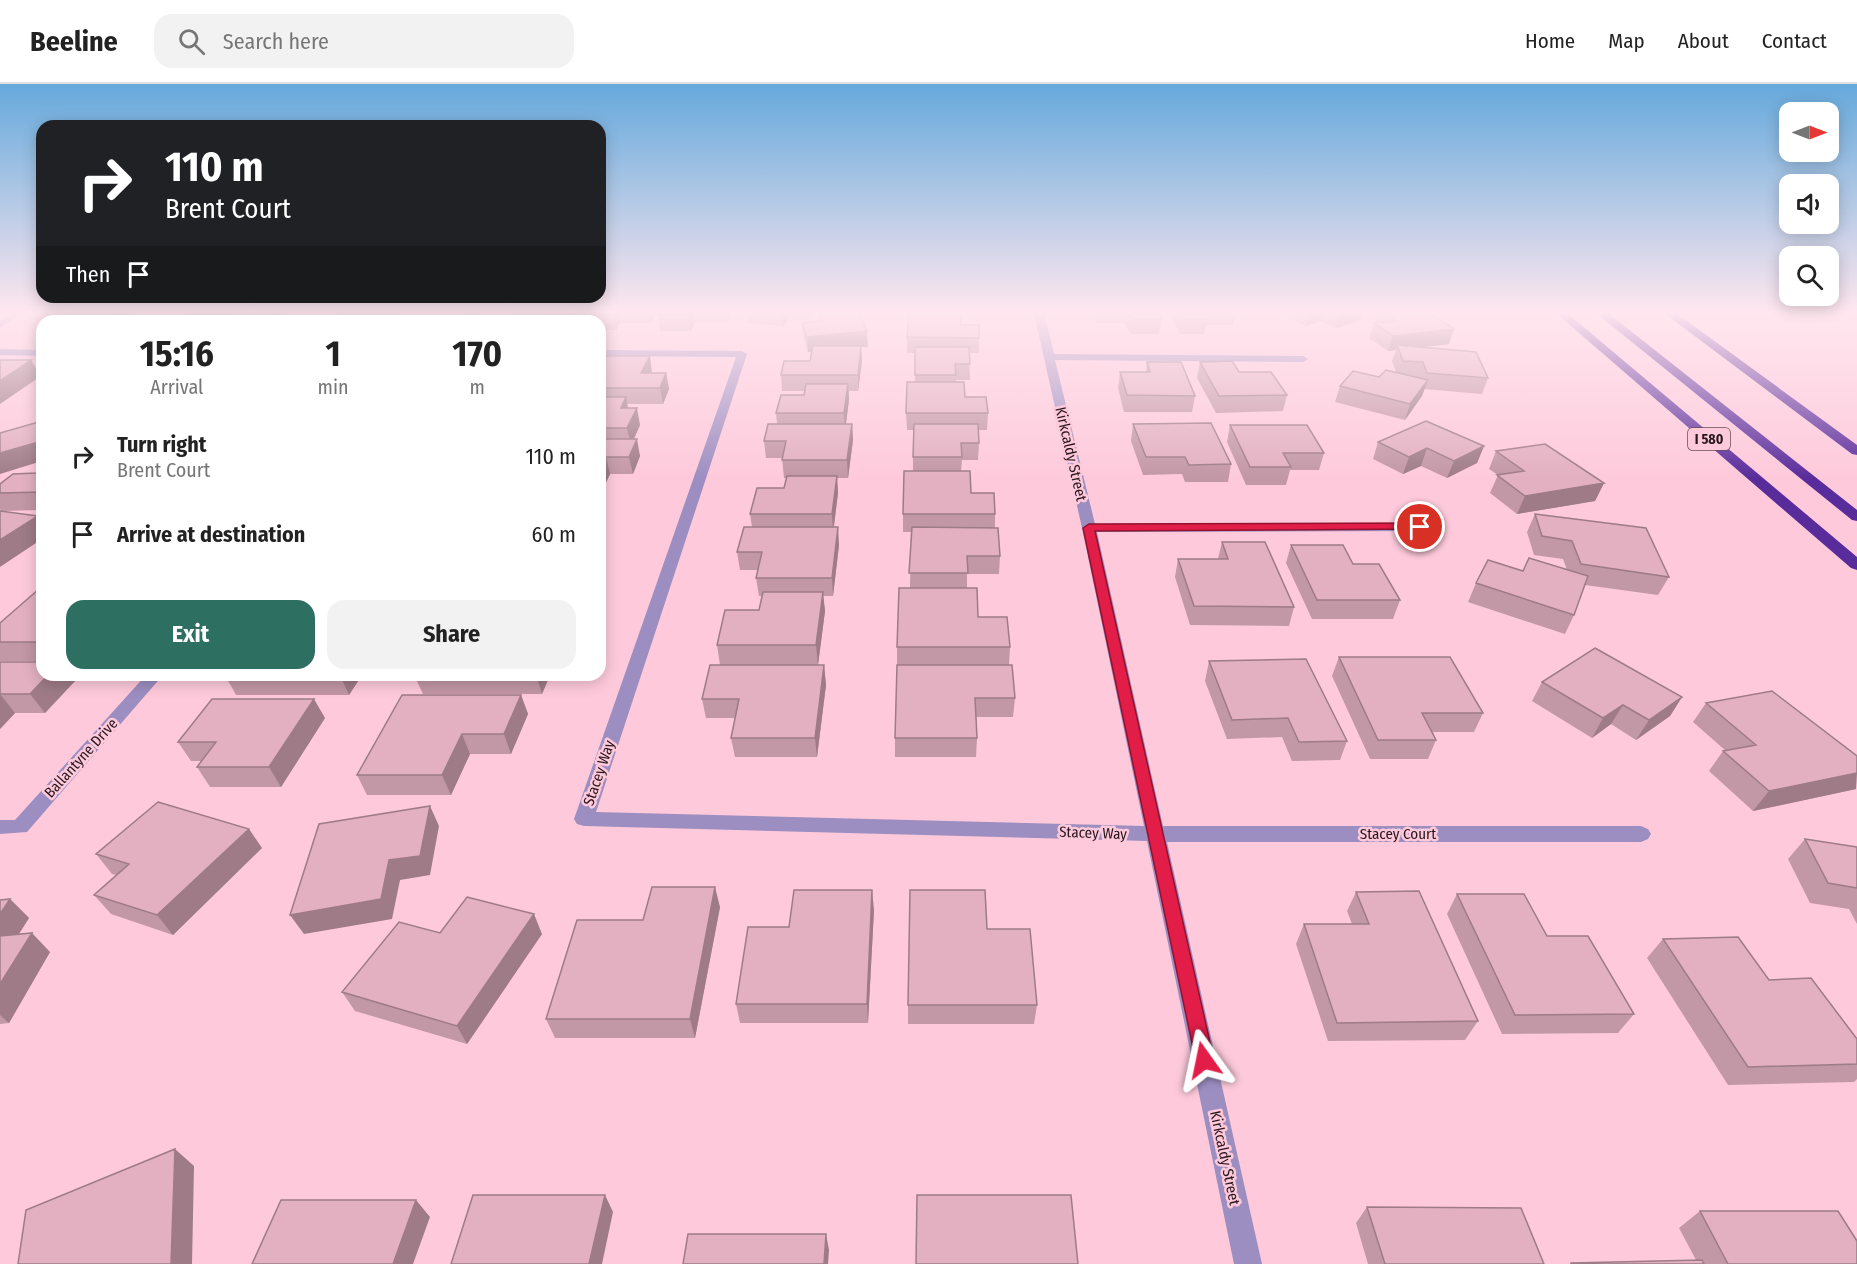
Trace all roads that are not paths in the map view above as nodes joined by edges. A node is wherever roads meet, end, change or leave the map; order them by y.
1 (737, 368) edge
2 (1052, 368) edge
3 (1626, 368) edge
4 (1670, 368) edge
5 (1744, 368) edge
6 (1857, 451) edge
7 (1857, 517) edge
8 (1420, 527) dead end
9 (1089, 528) junction
10 (1857, 565) edge
11 (150, 681) edge
12 (0, 827) edge
13 (1155, 834) junction
14 (1641, 834) dead end
15 (1248, 1264) edge

1 - 13 street, Stacey Way
2 - 9 street, Kirkcaldy Street
3 - 10 highway, I 580
4 - 7 highway, I 580
5 - 6 highway
8 - 9 street
9 - 13 street, Kirkcaldy Street
11 - 12 street, Ballantyne Drive
13 - 14 street, Stacey Court
13 - 15 street, Kirkcaldy Street

